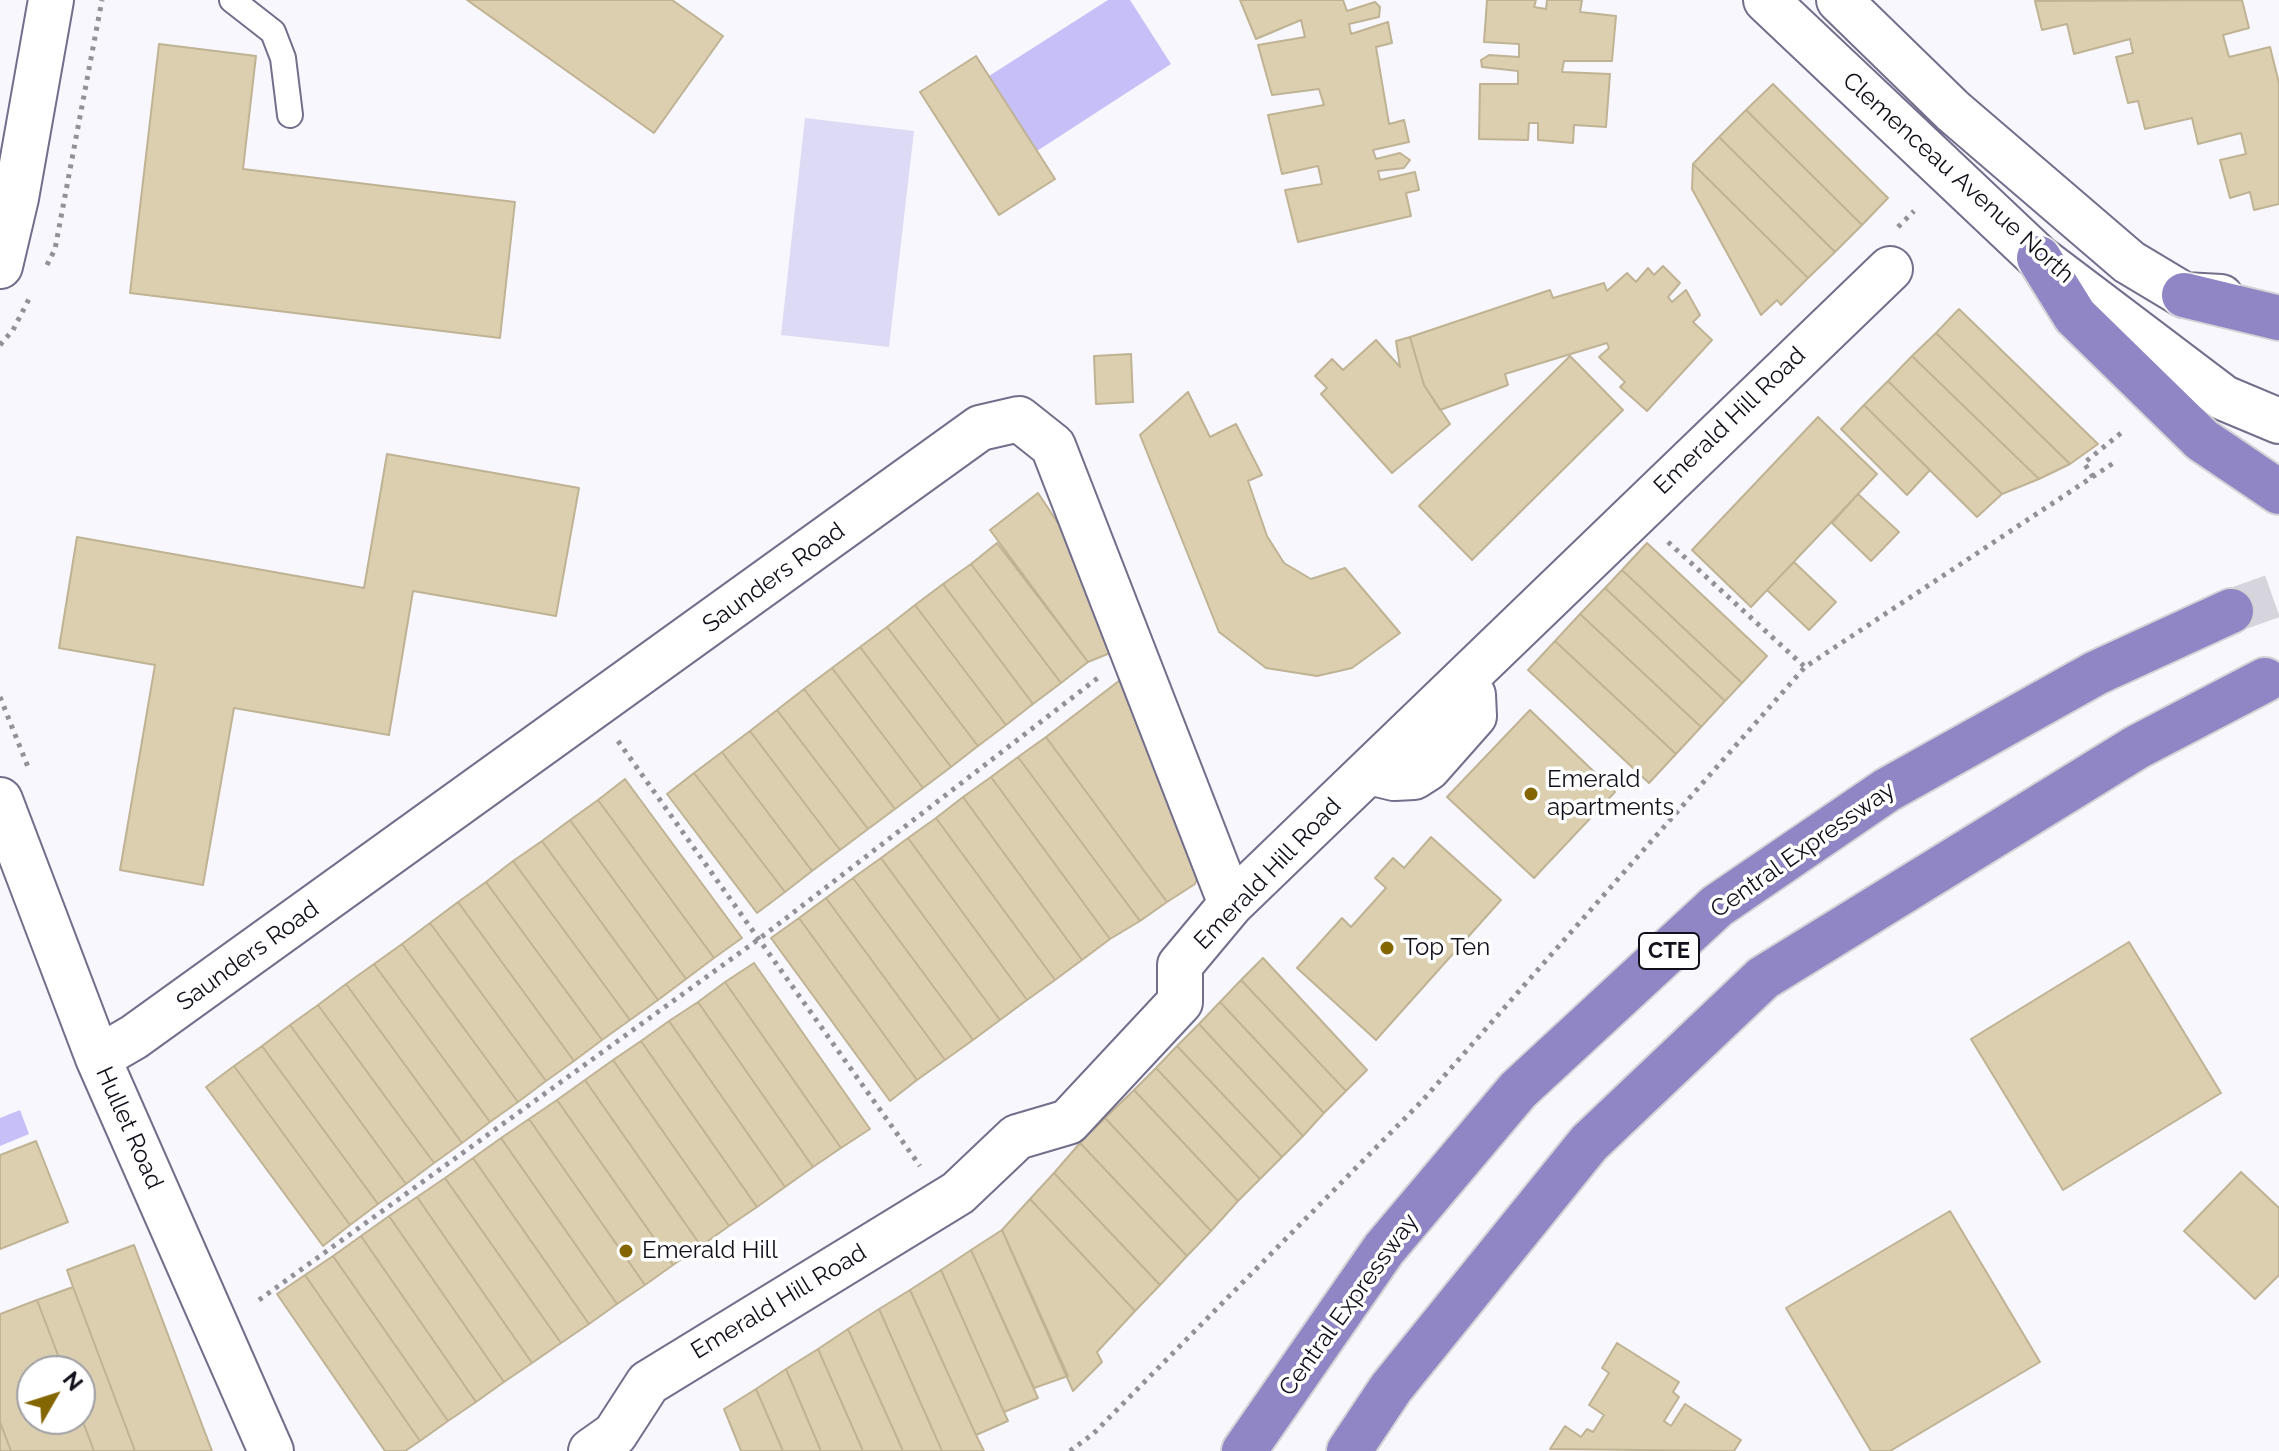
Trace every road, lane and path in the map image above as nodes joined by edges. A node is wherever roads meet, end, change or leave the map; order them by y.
1 (51, 0) edge
2 (102, 0) edge
3 (232, 0) edge
4 (1766, 0) edge
5 (1839, 0) edge
6 (290, 115) dead end
7 (55, 249) dead end
8 (2039, 258) junction
9 (0, 266) edge
10 (1890, 269) dead end
11 (2184, 295) junction
12 (2279, 302) edge
13 (2279, 318) edge
14 (2279, 421) edge
15 (2121, 433) dead end
16 (2115, 462) dead end
17 (2093, 477) junction
18 (2279, 492) edge
19 (1635, 511) junction
20 (2231, 611) tunnel mouth
21 (1132, 652) junction
22 (1805, 667) junction
23 (2265, 680) dead end
24 (594, 707) junction
25 (0, 800) edge
26 (1231, 904) junction
27 (759, 939) junction
28 (98, 1058) junction
29 (945, 1201) junction
30 (259, 1300) dead end
31 (271, 1451) edge
32 (591, 1451) edge
33 (1070, 1451) edge
34 (1244, 1451) edge
35 (1349, 1451) edge

1 - 9 street
2 - 7 path
3 - 6 lane
4 - 8 street, Clemenceau Avenue North
5 - 11 street, Clemenceau Avenue North
8 - 14 street, Clemenceau Avenue North
8 - 18 highway
10 - 19 street, Emerald Hill Road
11 - 12 street, Clemenceau Avenue North
11 - 13 highway
15 - 17 path
16 - 17 path
17 - 22 path
19 - 22 path
19 - 26 street, Emerald Hill Road
20 - 34 highway, Central Expressway / CTE
21 - 24 street, Saunders Road
21 - 26 street, Saunders Road
21 - 27 path
22 - 33 path
23 - 35 highway
24 - 27 path
24 - 28 street, Saunders Road
25 - 28 street, Hullet Road
26 - 29 street, Emerald Hill Road
27 - 29 path
27 - 30 path
28 - 31 street, Hullet Road
29 - 32 street, Emerald Hill Road

